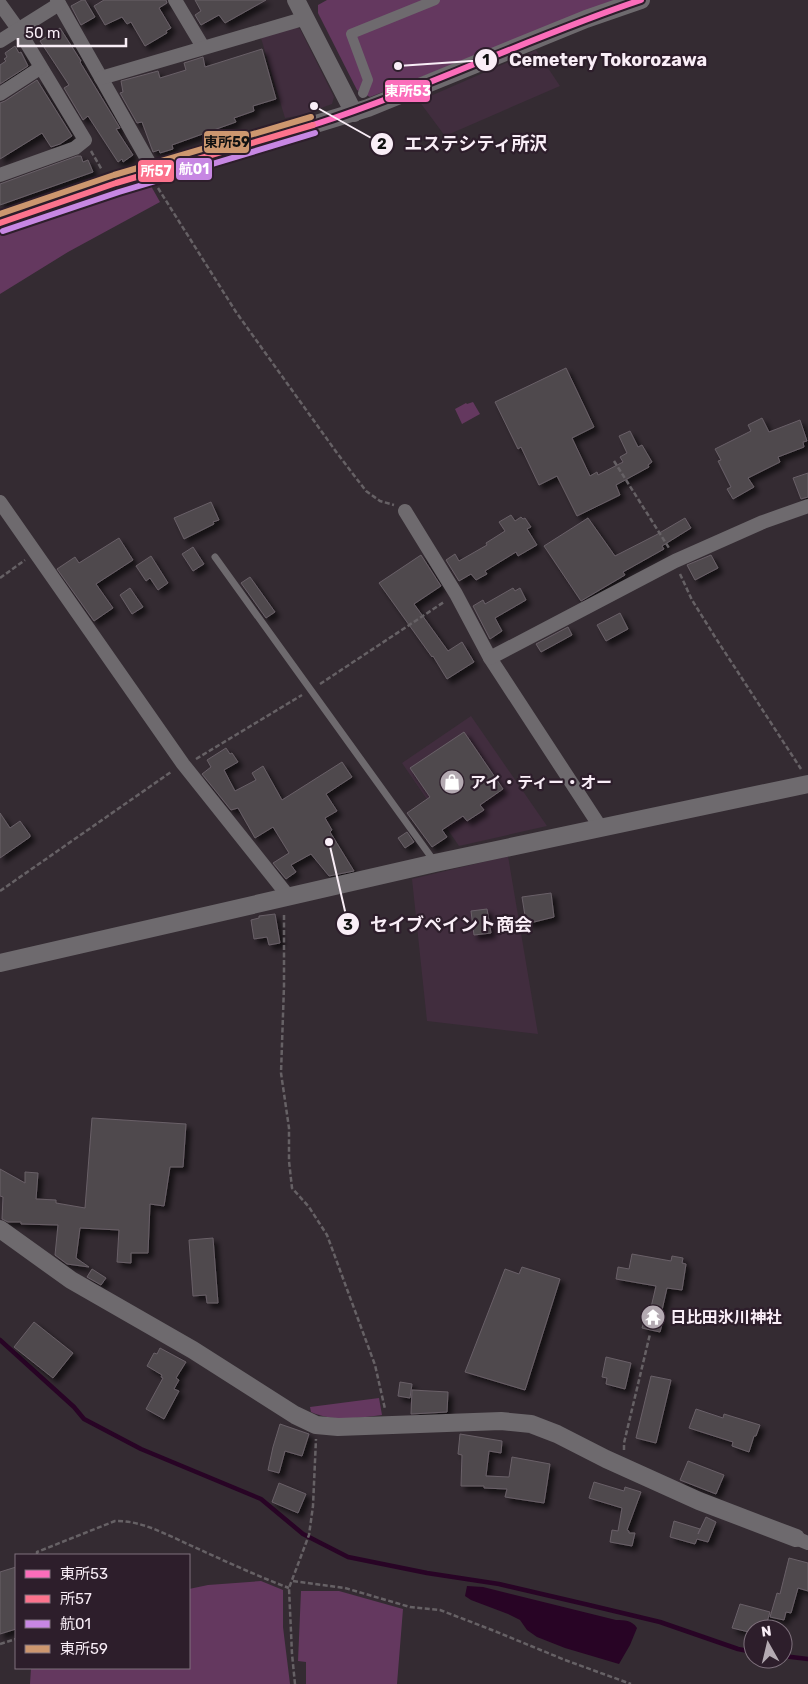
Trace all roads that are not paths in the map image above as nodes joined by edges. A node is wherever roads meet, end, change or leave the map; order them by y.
1 (175, 0) edge
2 (435, 0) edge
3 (641, 0) edge
4 (58, 2) edge
5 (0, 4) edge
6 (302, 6) edge
7 (18, 29) junction
8 (0, 40) edge
9 (203, 47) junction
10 (40, 68) junction
11 (100, 78) junction
12 (362, 93) dead end
13 (0, 94) edge
14 (354, 113) junction
15 (152, 174) junction
16 (0, 175) edge
17 (0, 223) edge
18 (0, 502) edge
19 (807, 508) edge
20 (405, 510) road end
21 (215, 558) dead end
22 (490, 658) junction
23 (805, 777) edge
24 (601, 828) junction
25 (435, 863) junction
26 (286, 898) junction
27 (0, 963) edge
28 (0, 1229) edge
29 (802, 1540) edge

1 - 9 street
2 - 12 street
3 - 14 street
4 - 7 street
4 - 11 street
5 - 7 street
6 - 9 street
6 - 14 street
7 - 8 street
7 - 10 street
9 - 11 street
10 - 13 street
10 - 16 street
11 - 15 street
14 - 15 street
15 - 17 street
18 - 26 street
19 - 22 street
20 - 22 street
21 - 25 lane
22 - 24 street
23 - 24 street
24 - 25 street
25 - 26 street
26 - 27 street
28 - 29 street

